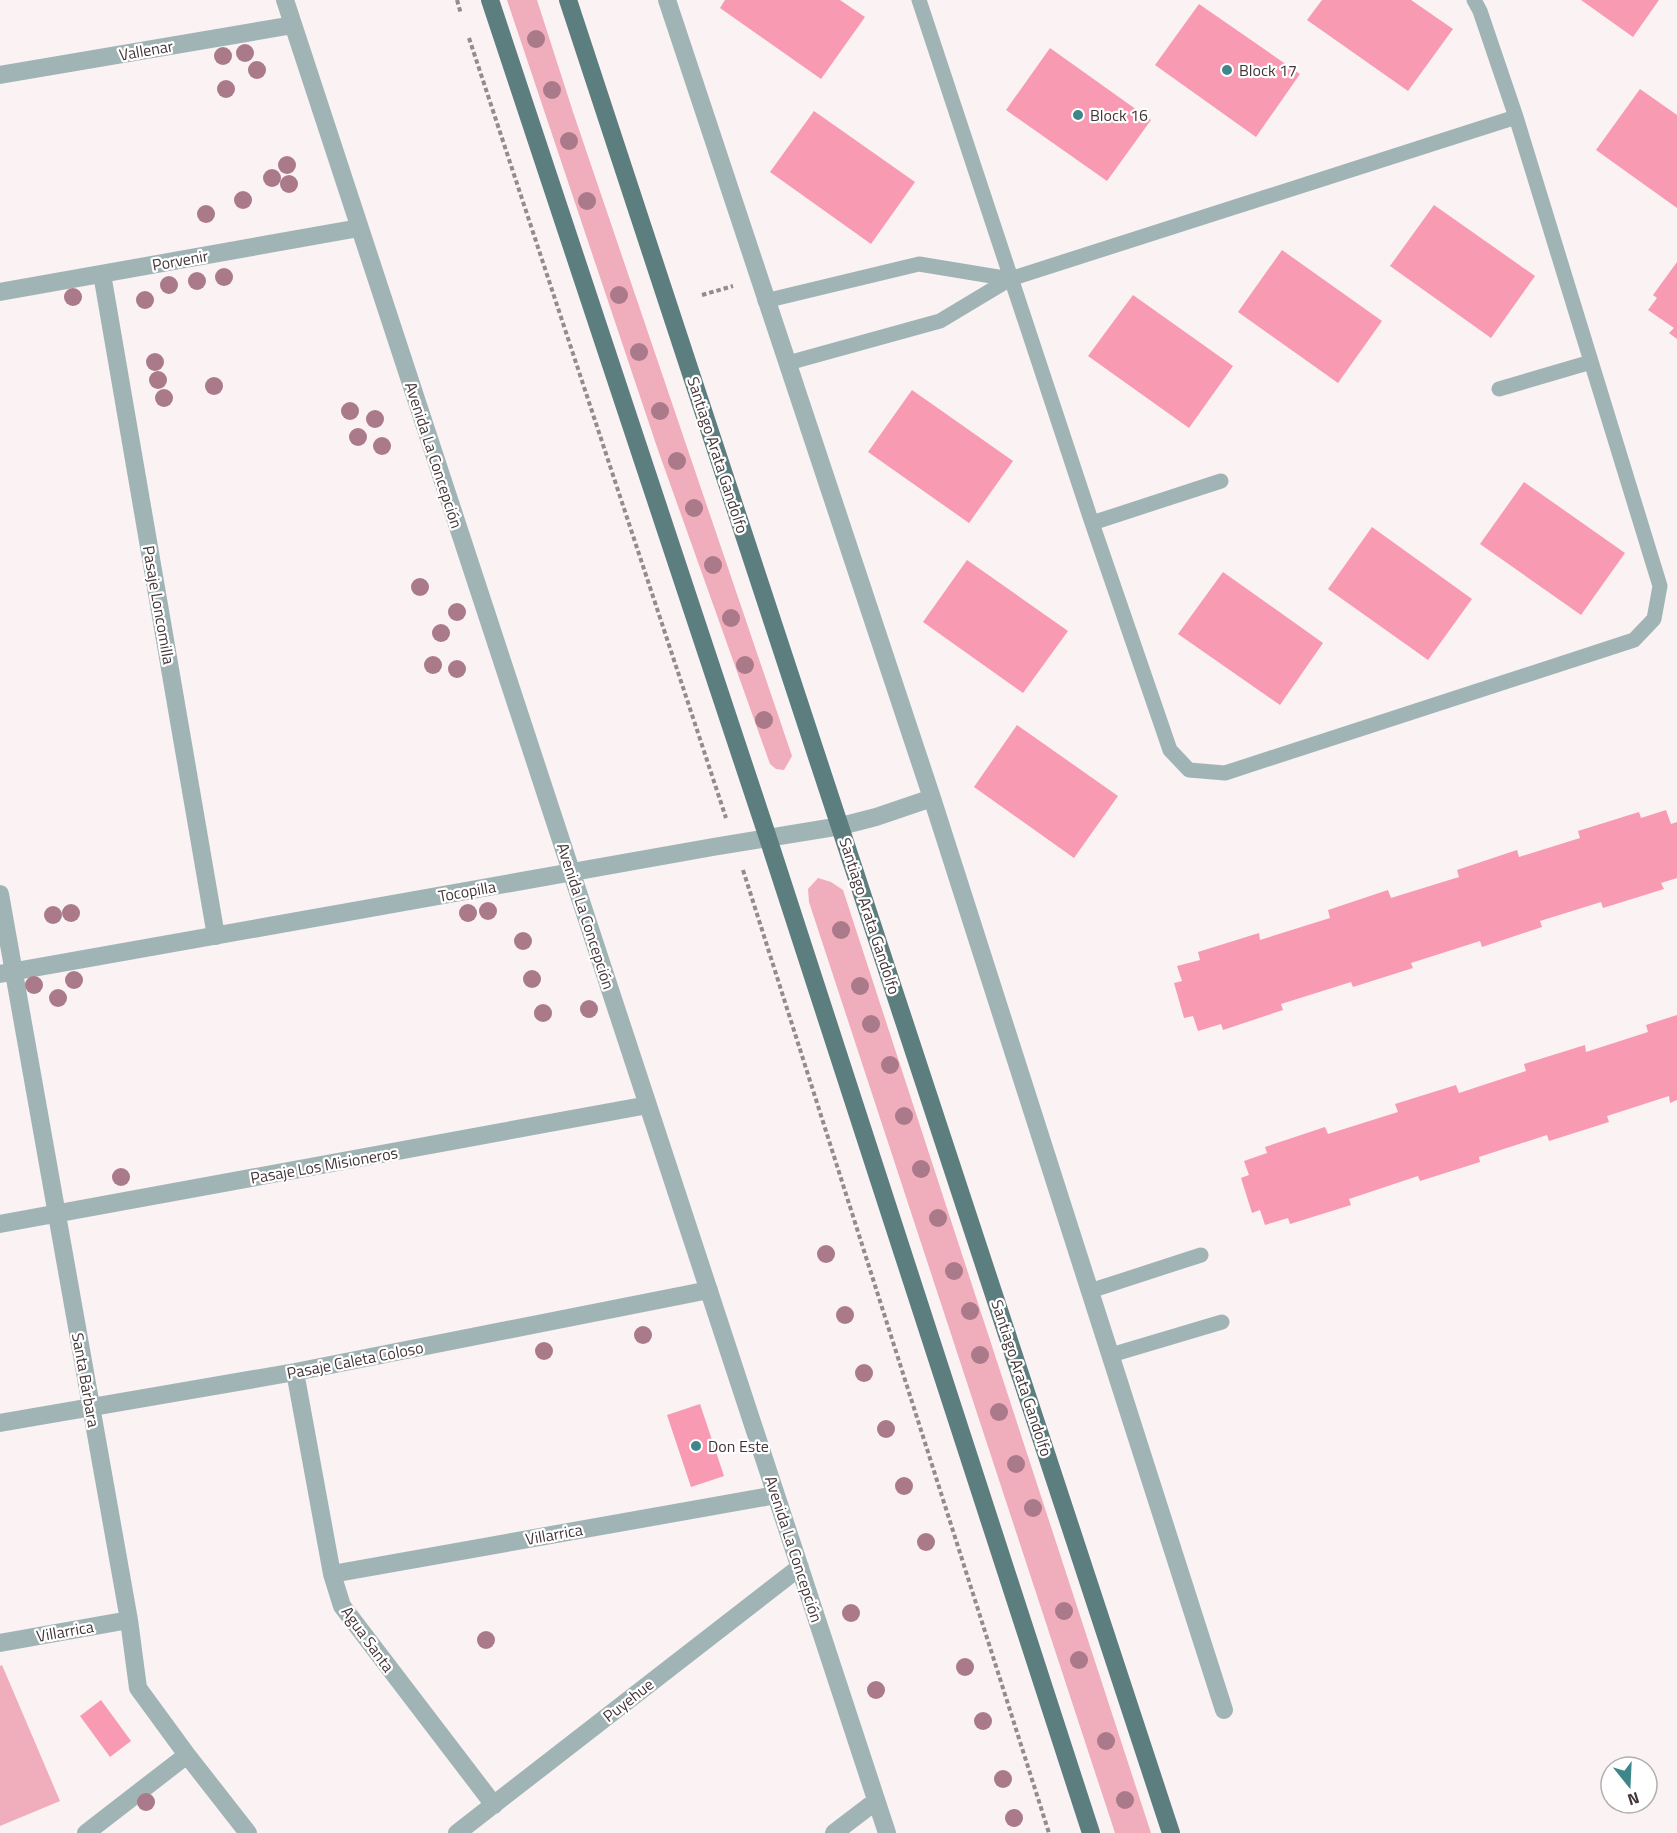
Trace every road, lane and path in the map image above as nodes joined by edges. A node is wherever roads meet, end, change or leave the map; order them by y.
1 (285, 0) edge
2 (457, 0) edge
3 (490, 0) edge
4 (568, 0) edge
5 (667, 0) edge
6 (919, 0) edge
7 (1474, 0) edge
8 (464, 23) dead end
9 (293, 25) junction
10 (468, 34) dead end
11 (0, 75) edge
12 (1516, 117) junction
13 (359, 228) junction
14 (102, 274) junction
15 (1010, 279) junction
16 (0, 292) edge
17 (765, 300) junction
18 (1591, 362) junction
19 (788, 363) junction
20 (1499, 389) dead end
21 (1221, 481) dead end
22 (1092, 523) junction
23 (932, 798) junction
24 (841, 826) junction
25 (768, 838) junction
26 (734, 843) junction
27 (571, 873) junction
28 (0, 894) edge
29 (216, 936) junction
30 (7, 973) edge
31 (648, 1105) junction
32 (57, 1214) junction
33 (0, 1224) edge
34 (1201, 1254) dead end
35 (709, 1290) junction
36 (1090, 1291) junction
37 (1222, 1322) dead end
38 (1111, 1355) junction
39 (296, 1372) junction
40 (91, 1409) junction
41 (0, 1424) edge
42 (776, 1495) junction
43 (800, 1567) junction
44 (332, 1574) junction
45 (129, 1620) junction
46 (0, 1643) edge
47 (1224, 1710) dead end
48 (187, 1755) junction
49 (876, 1801) junction
50 (494, 1805) junction
51 (86, 1833) edge
52 (248, 1833) edge
53 (457, 1833) edge
54 (834, 1833) edge
55 (887, 1833) edge
56 (1049, 1833) edge
57 (1091, 1833) edge
58 (1171, 1833) edge

1 - 9 street, Avenida La Concepción
2 - 8 path
3 - 25 main road
4 - 24 main road, Santiago Arata Gandolfo
5 - 17 street
6 - 15 lane
7 - 12 lane
9 - 11 street, Vallenar
9 - 13 street, Avenida La Concepción
10 - 26 path
12 - 15 lane
12 - 18 lane
13 - 14 street, Porvenir
13 - 27 street, Avenida La Concepción
14 - 16 street, Porvenir
14 - 29 street, Pasaje Loncomilla
15 - 17 lane
15 - 19 lane
15 - 22 lane
17 - 19 street
18 - 20 lane
18 - 22 lane
19 - 23 street
21 - 22 lane
23 - 24 street, Tocopilla
23 - 36 street
24 - 25 street, Tocopilla
24 - 58 main road, Santiago Arata Gandolfo
25 - 26 street, Tocopilla
25 - 57 main road
26 - 27 street, Tocopilla
26 - 56 path
27 - 29 street, Tocopilla
27 - 31 street, Avenida La Concepción
28 - 30 street, Santa Bárbara
29 - 30 street, Tocopilla
30 - 32 street, Santa Bárbara
31 - 32 street, Pasaje Los Misioneros
31 - 35 street, Avenida La Concepción
32 - 33 street, Pasaje Los Misioneros
32 - 40 street, Santa Bárbara
34 - 36 lane
35 - 39 street, Pasaje Caleta Coloso
35 - 42 street, Avenida La Concepción
36 - 38 street
37 - 38 lane
38 - 47 street
39 - 40 street, Pasaje Caleta Coloso
39 - 44 street, Agua Santa
40 - 41 street, Pasaje Caleta Coloso
40 - 45 street, Santa Bárbara
42 - 43 street, Avenida La Concepción
42 - 44 street, Villarrica
43 - 49 street, Avenida La Concepción
43 - 50 street, Puyehue
44 - 50 street, Agua Santa
45 - 46 street, Villarrica
45 - 48 street, Santa Bárbara
48 - 51 street
48 - 52 street, Santa Bárbara
49 - 54 street
49 - 55 street, Avenida La Concepción
50 - 53 street, Puyehue

